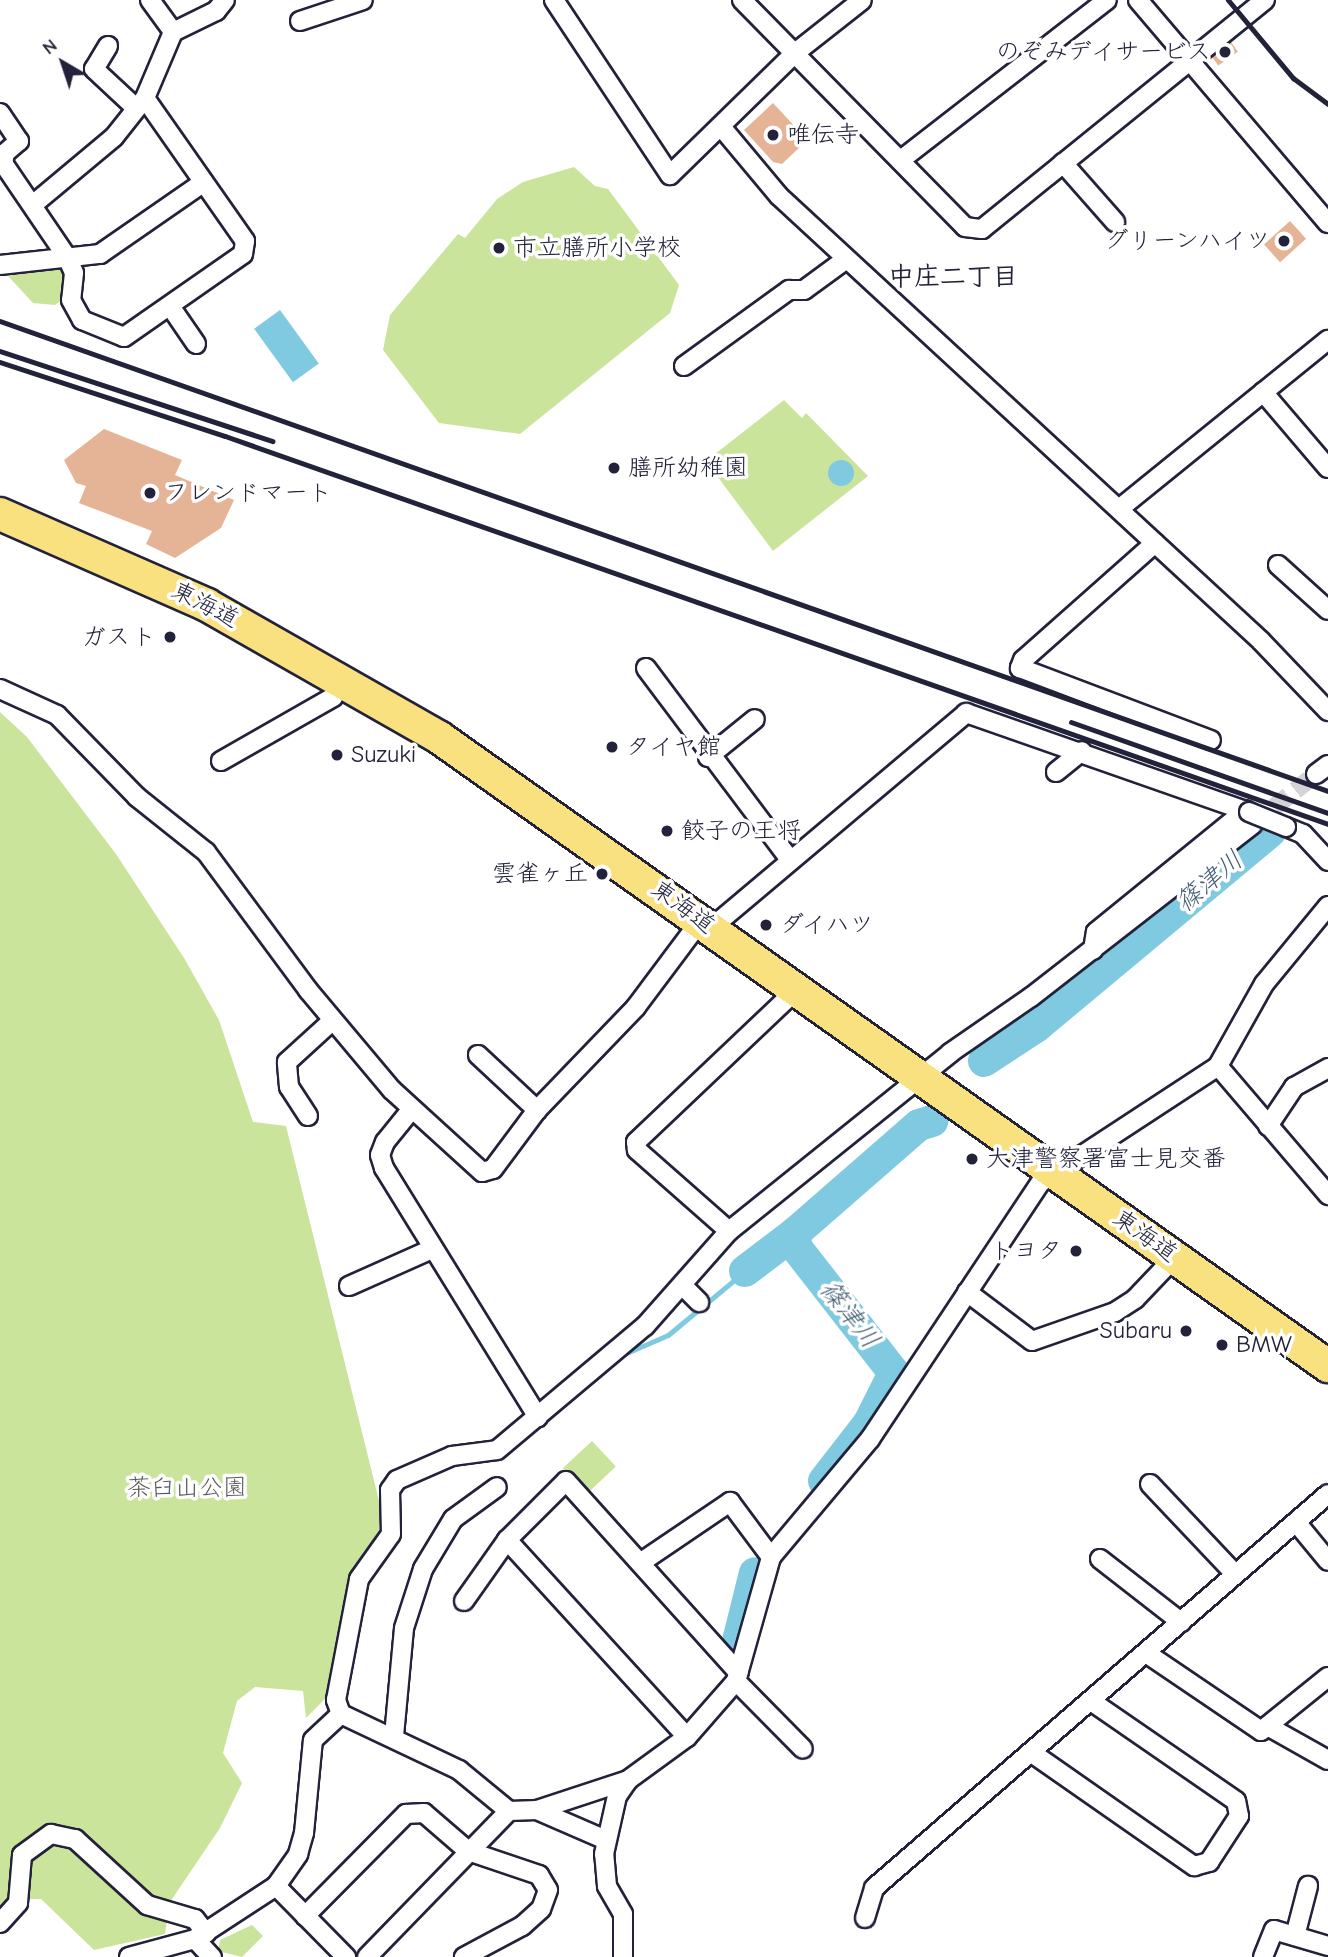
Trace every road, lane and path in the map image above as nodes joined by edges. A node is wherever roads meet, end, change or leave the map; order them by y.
1 (150, 0) edge
2 (225, 0) edge
3 (363, 0) edge
4 (554, 0) edge
5 (742, 0) edge
6 (862, 0) edge
7 (1107, 0) edge
8 (1138, 0) edge
9 (1265, 0) edge
10 (300, 21) dead end
11 (173, 32) junction
12 (108, 46) dead end
13 (795, 53) junction
14 (1188, 61) junction
15 (140, 103) junction
16 (0, 113) edge
17 (723, 129) junction
18 (902, 159) junction
19 (1063, 163) junction
20 (204, 182) junction
21 (34, 204) junction
22 (1115, 222) dead end
23 (1328, 223) edge
24 (67, 257) junction
25 (845, 260) junction
26 (5, 264) edge
27 (170, 306) junction
28 (1328, 340) edge
29 (196, 344) dead end
30 (684, 366) dead end
31 (1263, 391) junction
32 (1328, 468) edge
33 (1119, 509) junction
34 (0, 514) edge
35 (1155, 543) junction
36 (1278, 565) dead end
37 (1328, 610) edge
38 (646, 668) dead end
39 (344, 679) junction
40 (0, 689) edge
41 (1328, 711) edge
42 (755, 719) dead end
43 (1211, 740) dead end
44 (1082, 751) junction
45 (708, 758) junction
46 (221, 761) dead end
47 (1056, 772) dead end
48 (1249, 815) junction
49 (789, 860) junction
50 (1328, 861) edge
51 (1328, 906) edge
52 (706, 924) junction
53 (797, 989) junction
54 (332, 1021) junction
55 (478, 1055) dead end
56 (1218, 1066) junction
57 (1328, 1068) edge
58 (920, 1077) junction
59 (411, 1110) junction
60 (537, 1110) junction
61 (308, 1116) dead end
62 (1268, 1126) junction
63 (1054, 1172) junction
64 (1328, 1195) edge
65 (729, 1231) junction
66 (430, 1250) junction
67 (1175, 1256) junction
68 (349, 1286) dead end
69 (683, 1286) junction
70 (967, 1292) junction
71 (699, 1302) dead end
72 (1328, 1366) edge
73 (538, 1417) junction
74 (1150, 1484) dead end
75 (497, 1487) dead end
76 (1328, 1494) edge
77 (1296, 1522) junction
78 (507, 1540) junction
79 (771, 1557) junction
80 (1100, 1559) dead end
81 (1328, 1561) edge
82 (640, 1563) junction
83 (1235, 1574) junction
84 (464, 1601) dead end
85 (1181, 1622) junction
86 (1146, 1653) junction
87 (737, 1677) junction
88 (1328, 1677) edge
89 (1091, 1701) junction
90 (341, 1714) junction
91 (1271, 1728) junction
92 (394, 1736) junction
93 (687, 1737) junction
94 (803, 1749) dead end
95 (1032, 1753) junction
96 (1328, 1760) edge
97 (628, 1780) junction
98 (537, 1810) junction
99 (509, 1811) junction
100 (606, 1840) junction
101 (468, 1851) junction
102 (276, 1886) junction
103 (1308, 1886) dead end
104 (304, 1916) junction
105 (865, 1918) dead end
106 (0, 1923) edge
107 (201, 1936) junction
108 (1295, 1936) junction
109 (1328, 1946) edge
110 (130, 1957) edge
111 (212, 1957) edge
112 (346, 1957) edge
113 (368, 1957) edge
114 (464, 1957) edge
115 (623, 1957) edge
116 (1263, 1957) edge

1 - 11 street
2 - 11 street
3 - 10 street
4 - 17 street
5 - 13 street
6 - 13 street
7 - 18 street
8 - 14 street
9 - 14 street
11 - 15 street
12 - 15 street
13 - 17 street
13 - 18 street
14 - 19 street
14 - 23 street
15 - 20 street
15 - 21 street
16 - 21 street
17 - 25 street
18 - 19 street
19 - 22 street
20 - 24 street
20 - 27 street
21 - 24 street
24 - 26 street
24 - 27 street
25 - 30 street
25 - 33 street
27 - 29 street
28 - 31 street
31 - 32 street
31 - 33 street
33 - 35 street
34 - 39 highway, 東海道
35 - 41 street
35 - 43 street
36 - 37 street
38 - 45 street
39 - 46 street
39 - 52 highway, 東海道
40 - 54 street
42 - 45 street
44 - 47 street
44 - 48 street
44 - 49 street
45 - 49 street
48 - 50 street, bridge
48 - 58 street
49 - 52 street
51 - 56 street
52 - 53 highway, 東海道
52 - 60 street
53 - 58 highway, 東海道
53 - 65 street
54 - 59 street
54 - 61 street
55 - 60 street
56 - 62 street
56 - 63 street
57 - 62 street
58 - 63 highway, 東海道
58 - 65 street
59 - 60 street
59 - 66 street
62 - 64 street
63 - 67 highway, 東海道
63 - 70 street
65 - 69 street
66 - 68 street
66 - 73 street
67 - 70 street
67 - 72 highway, 東海道
69 - 71 street
69 - 73 street
70 - 79 street
73 - 90 street
74 - 83 street
75 - 92 street
76 - 77 street
77 - 81 street
77 - 83 street
78 - 82 street
78 - 84 street
78 - 93 street
79 - 82 street
79 - 87 street
80 - 85 street
82 - 87 street
83 - 85 street
85 - 86 street
86 - 89 street
86 - 91 street
87 - 93 street
87 - 94 street
88 - 91 street
89 - 95 street
89 - 95 street
90 - 92 street
90 - 102 street
91 - 96 street
92 - 99 street
93 - 97 street
95 - 105 street
97 - 98 street
97 - 100 street
98 - 99 street
98 - 100 street
99 - 101 street
100 - 115 street
101 - 104 street
101 - 113 street
101 - 114 street
102 - 104 street
102 - 107 street
103 - 108 street
104 - 112 street
106 - 107 street
107 - 110 street
107 - 111 street
108 - 109 street
108 - 116 street

